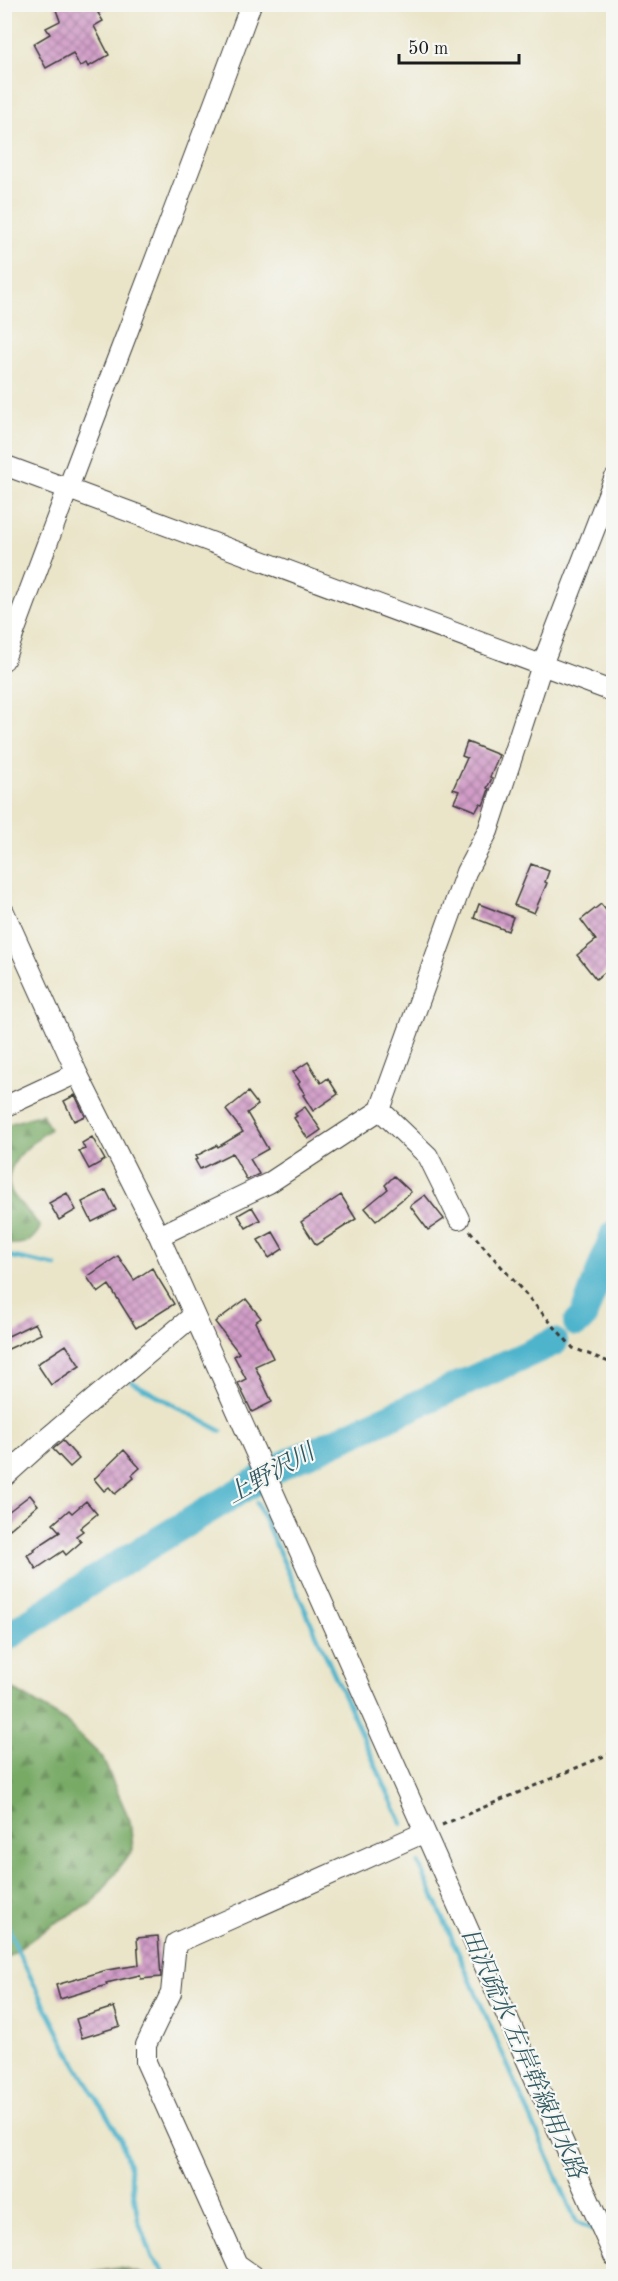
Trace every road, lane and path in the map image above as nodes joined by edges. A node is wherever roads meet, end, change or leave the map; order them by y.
1 (251, 4) edge
2 (4, 465) edge
3 (614, 479) edge
4 (67, 489) junction
5 (4, 660) edge
6 (542, 665) junction
7 (614, 692) edge
8 (4, 912) edge
9 (77, 1072) junction
10 (4, 1107) edge
11 (380, 1110) junction
12 (459, 1219) joint
13 (159, 1236) junction
14 (194, 1315) junction
15 (614, 1364) edge
16 (4, 1477) edge
17 (614, 1752) edge
18 (423, 1833) junction
19 (613, 2255) edge
20 (254, 2277) edge

1 - 4 street
2 - 4 street
3 - 6 street
4 - 5 street
4 - 6 street
6 - 7 street
6 - 11 street
8 - 9 street
9 - 10 street
9 - 13 street
11 - 12 street
11 - 13 street
12 - 15 path
13 - 14 street
14 - 16 street
14 - 18 street
17 - 18 path
18 - 19 street
18 - 20 street

